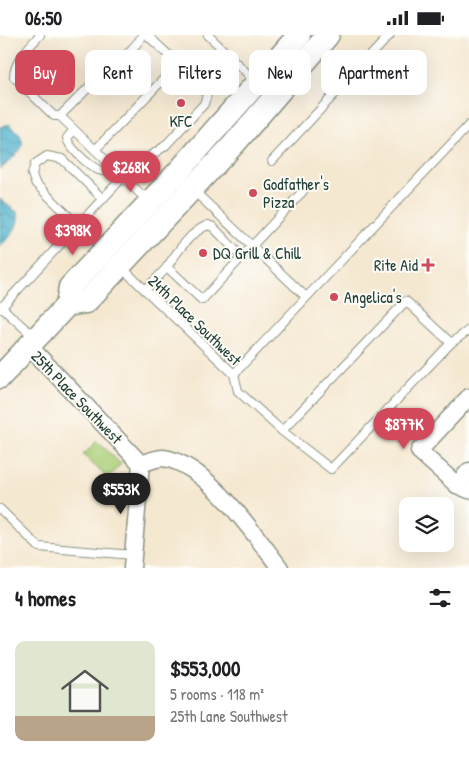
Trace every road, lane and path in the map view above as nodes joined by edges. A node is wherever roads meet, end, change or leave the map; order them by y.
1 (40, 35) edge
2 (142, 35) edge
3 (148, 35) edge
4 (208, 35) edge
5 (299, 35) edge
6 (390, 35) edge
7 (323, 41) edge
8 (164, 50) edge
9 (223, 50) edge
10 (286, 50) edge
11 (376, 50) edge
12 (239, 65) edge
13 (249, 75) edge
14 (161, 82) edge
15 (249, 93) edge
16 (207, 95) edge
17 (260, 95) edge
18 (333, 95) edge
19 (60, 117) junction
20 (469, 125) edge
21 (74, 130) junction
22 (234, 143) junction
23 (95, 150) junction
24 (272, 161) dead end
25 (111, 166) junction
26 (125, 179) junction
27 (192, 188) junction
28 (303, 191) dead end
29 (103, 199) junction
30 (149, 202) junction
31 (78, 225) junction
32 (252, 246) junction
33 (242, 257) junction
34 (112, 258) junction
35 (167, 267) junction
36 (146, 290) junction
37 (306, 297) junction
38 (1, 307) edge
39 (469, 330) edge
40 (32, 343) junction
41 (451, 343) junction
42 (234, 374) junction
43 (0, 377) edge
44 (469, 397) edge
45 (282, 431) junction
46 (141, 464) junction
47 (469, 471) edge
48 (463, 487) edge
49 (0, 509) edge
50 (133, 561) edge
51 (280, 568) edge

1 - 19 lane
2 - 19 lane
3 - 8 lane
4 - 9 lane
5 - 10 main road
6 - 11 lane
7 - 22 main road
12 - 13 lane
14 - 23 lane
15 - 30 main road
16 - 26 lane
17 - 22 main road
18 - 24 lane
19 - 21 lane
20 - 37 lane
21 - 23 lane
21 - 25 lane
22 - 27 main road
23 - 25 lane
25 - 26 lane
26 - 29 lane
26 - 30 lane
27 - 32 lane
27 - 34 main road
28 - 32 lane
29 - 31 lane
29 - 31 lane
30 - 34 main road
31 - 38 lane
32 - 33 lane
32 - 37 lane
33 - 35 lane
33 - 35 lane
34 - 36 lane, 24th Place Southwest
34 - 40 main road
35 - 36 lane
36 - 42 lane, 24th Place Southwest
37 - 42 lane
38 - 40 lane
39 - 41 lane
40 - 43 main road
40 - 46 street, 25th Place Southwest
41 - 45 lane, 24th Place Southwest
41 - 45 lane
42 - 45 lane, 24th Place Southwest
44 - 48 street
46 - 50 street
46 - 51 street
47 - 48 street
49 - 50 lane

